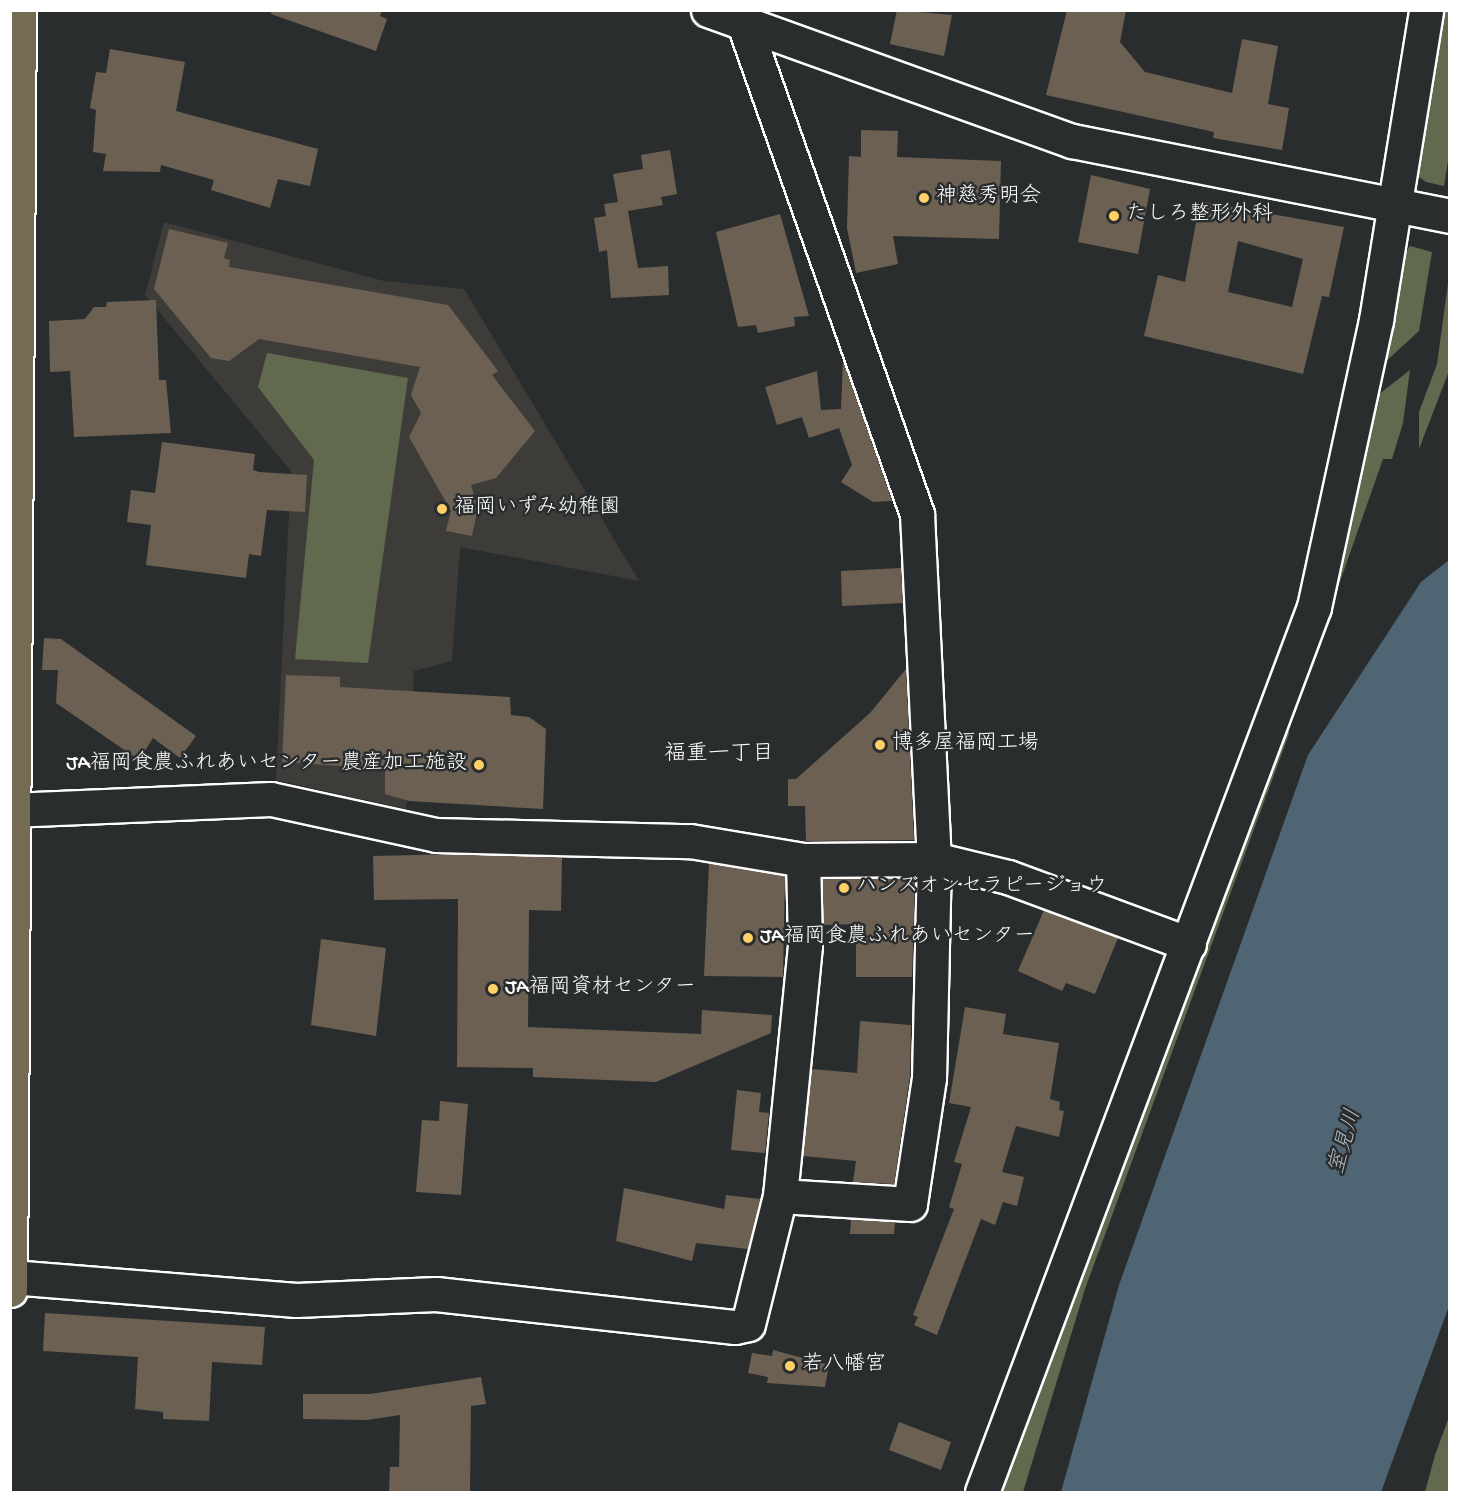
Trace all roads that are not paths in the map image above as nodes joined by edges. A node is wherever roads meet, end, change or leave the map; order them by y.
1 (19, 10) edge
2 (708, 10) edge
3 (1426, 10) edge
4 (744, 24) junction
5 (1394, 204) junction
6 (1449, 216) edge
7 (13, 810) edge
8 (934, 859) junction
9 (803, 860) junction
10 (1189, 944) junction
11 (780, 1196) junction
12 (11, 1283) edge
13 (982, 1492) edge

1 - 7 main road
2 - 4 street
3 - 5 street
4 - 5 street
4 - 8 street
5 - 6 street
5 - 10 street
7 - 9 street
7 - 12 main road
8 - 9 street
8 - 10 street
8 - 11 street
9 - 11 street
10 - 13 street
11 - 12 street

